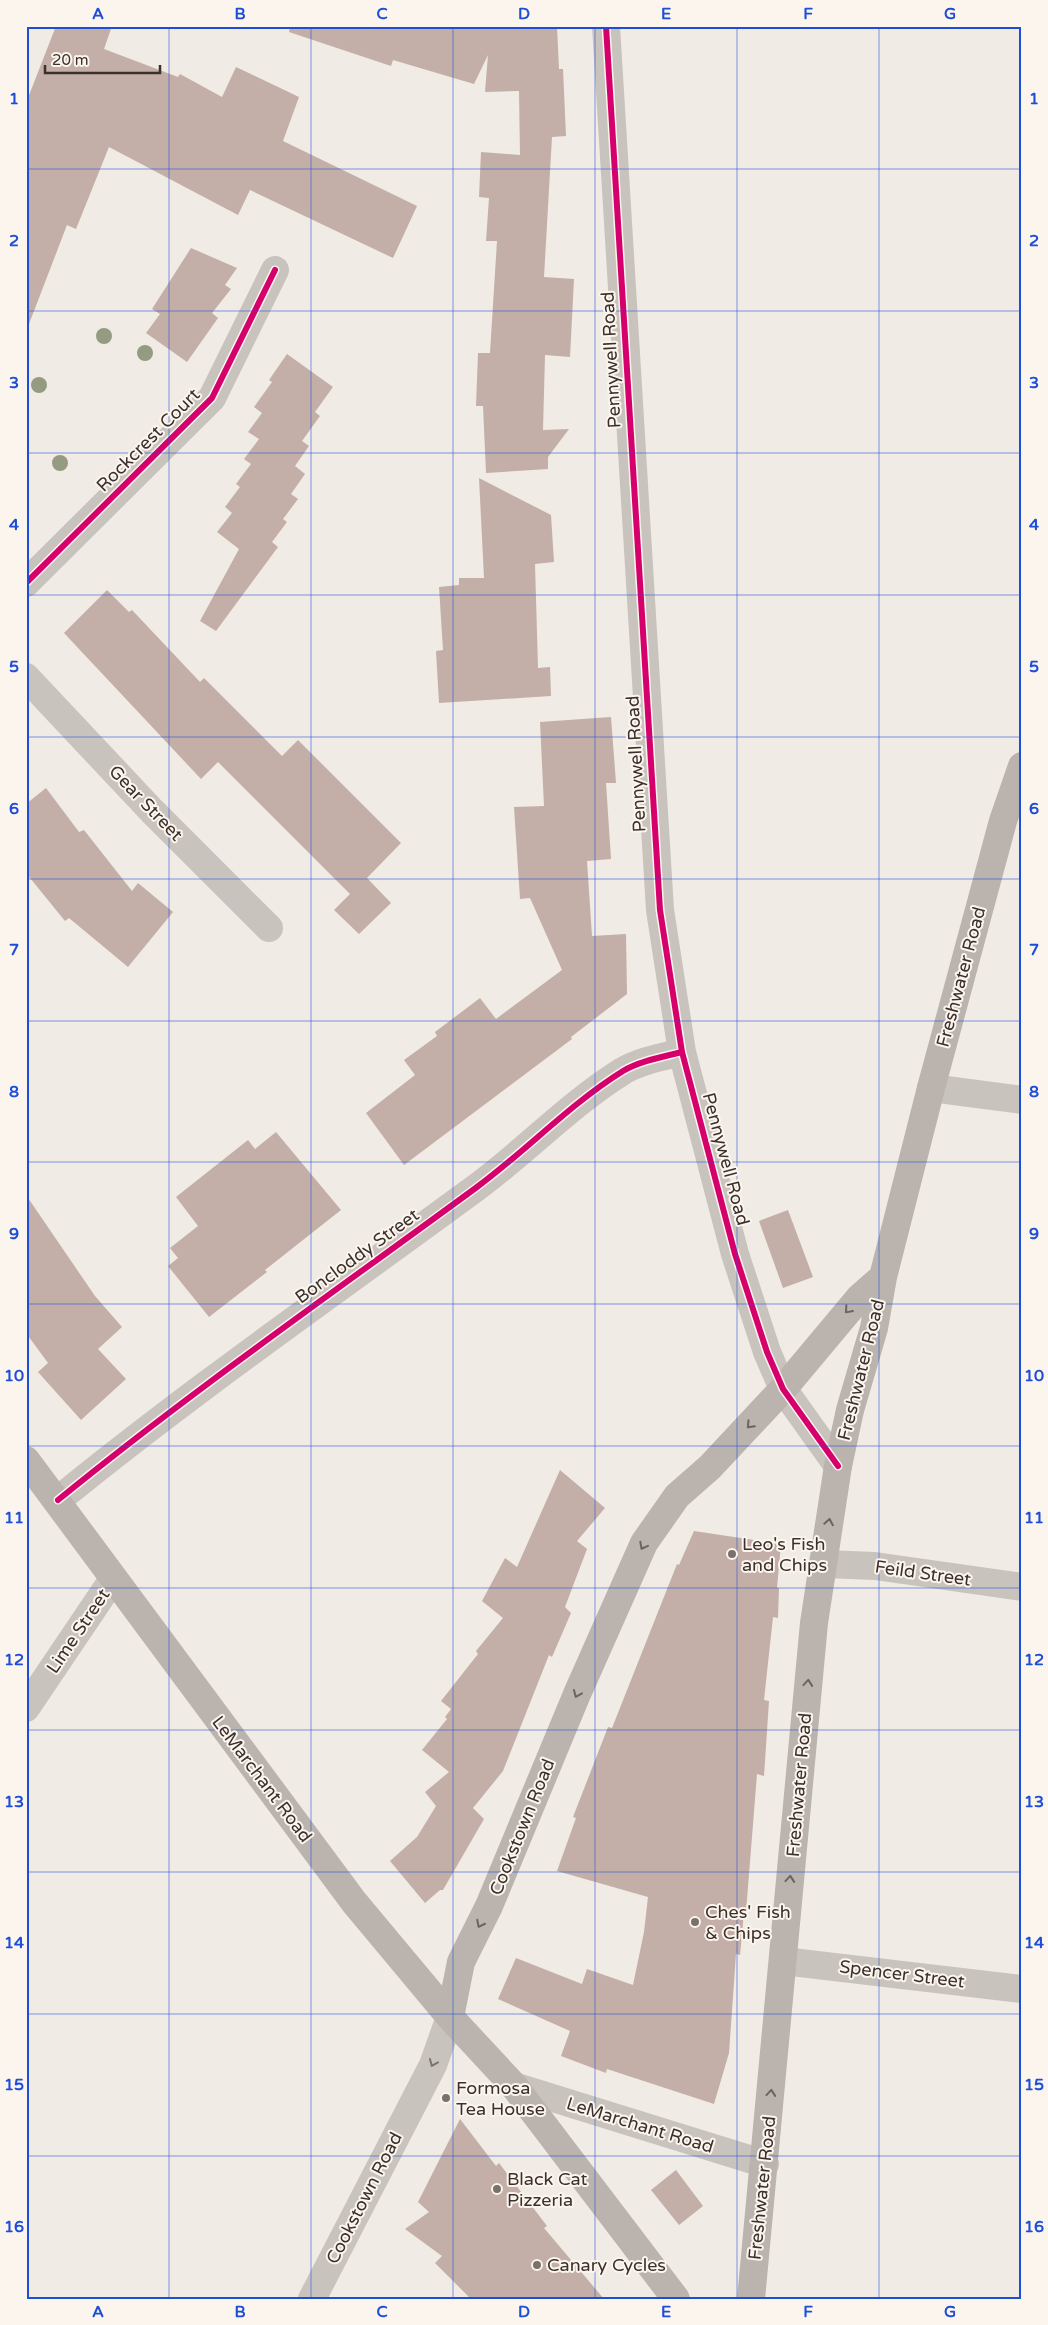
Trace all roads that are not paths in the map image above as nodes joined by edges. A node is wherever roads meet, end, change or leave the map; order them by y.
1 (606, 26) edge
2 (274, 270) dead end
3 (26, 583) edge
4 (26, 677) edge
5 (1022, 766) edge
6 (268, 928) dead end
7 (682, 1052) junction
8 (931, 1088) junction
9 (1022, 1100) edge
10 (883, 1277) junction
11 (783, 1389) junction
12 (26, 1460) edge
13 (838, 1466) junction
14 (58, 1500) junction
15 (825, 1564) junction
16 (113, 1579) junction
17 (1022, 1587) edge
18 (26, 1708) edge
19 (782, 1960) junction
20 (1022, 1989) edge
21 (450, 2017) junction
22 (514, 2086) junction
23 (765, 2164) junction
24 (312, 2299) edge
25 (676, 2299) edge
26 (751, 2299) edge

1 - 7 street, Pennywell Road
2 - 3 street, Rockcrest Court
4 - 6 street, Gear Street
5 - 8 main road, Freshwater Road
7 - 11 street, Pennywell Road
7 - 14 street, Boncloddy Street
8 - 9 street
8 - 10 main road, Freshwater Road
10 -> 11 main road, Freshwater Road
10 - 13 main road, Freshwater Road
11 - 13 street, Pennywell Road
11 -> 21 main road, Cookstown Road
12 - 14 main road, LeMarchant Road
15 -> 13 main road, Freshwater Road
14 - 16 main road, LeMarchant Road
15 - 17 street, Feild Street
19 -> 15 main road, Freshwater Road
16 - 18 street, Lime Street
16 - 21 main road, LeMarchant Road
19 - 20 street, Spencer Street
23 -> 19 main road, Freshwater Road
21 - 22 main road, LeMarchant Road
21 -> 24 street, Cookstown Road
22 - 23 street, LeMarchant Road
22 - 25 main road, LeMarchant Road
23 - 26 main road, Freshwater Road

